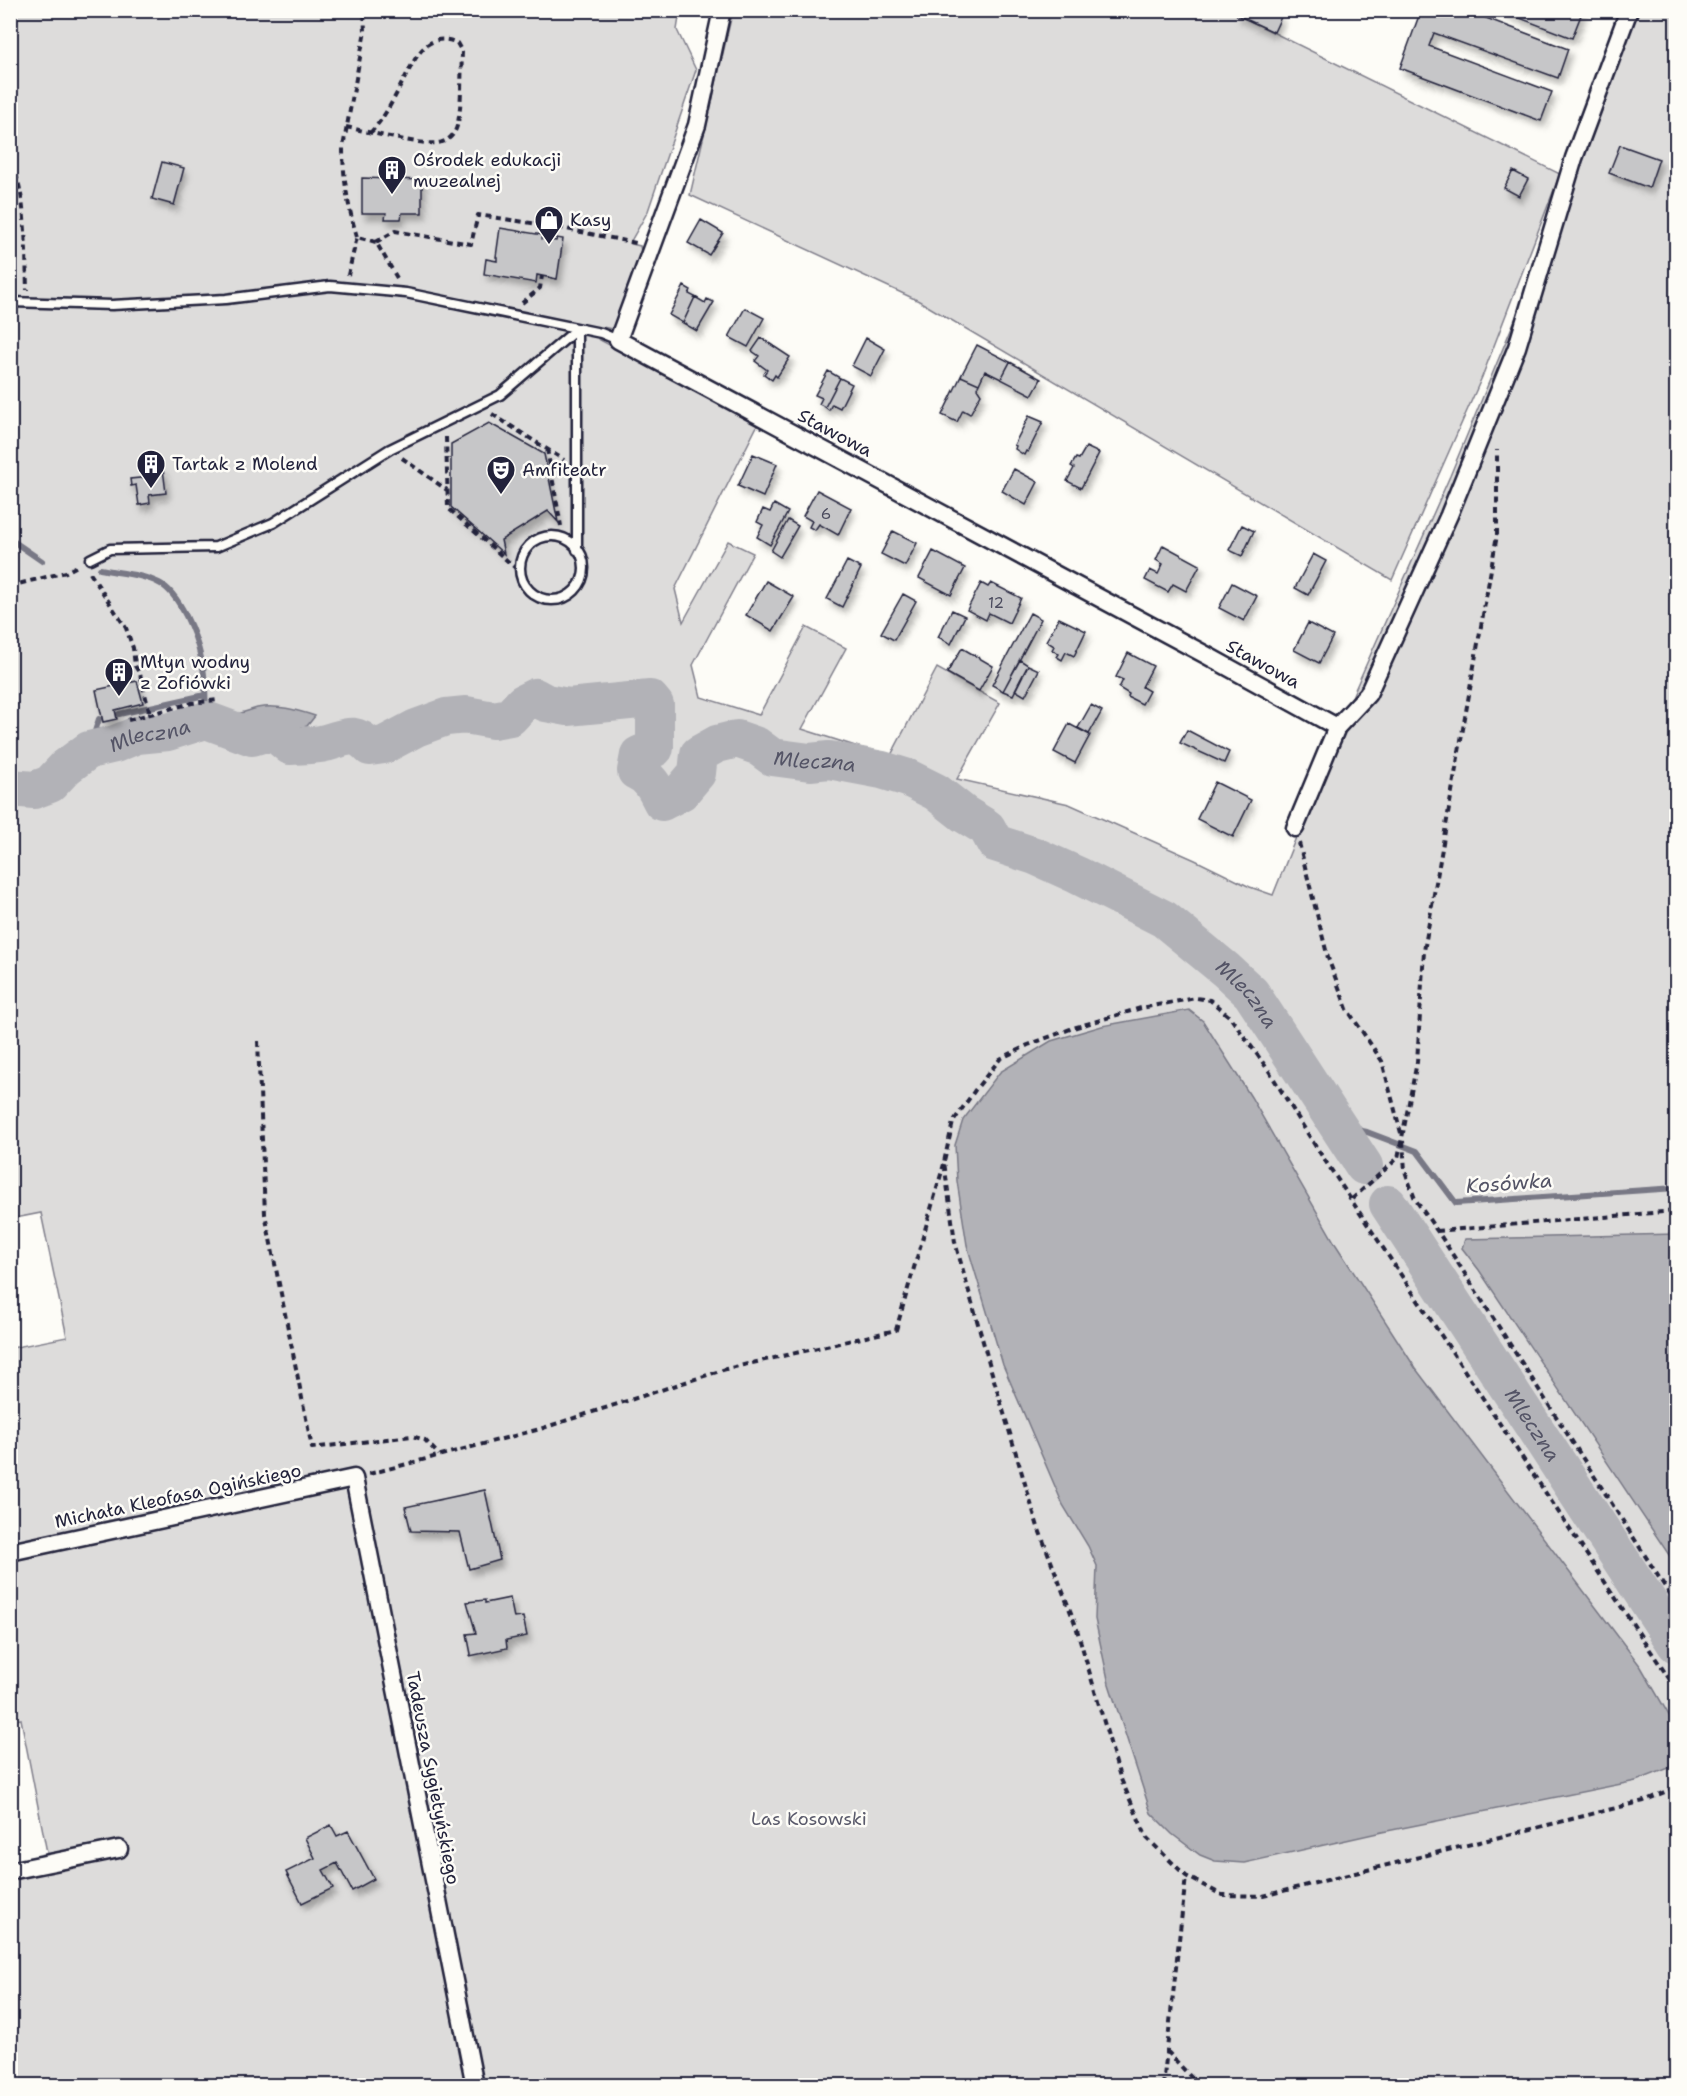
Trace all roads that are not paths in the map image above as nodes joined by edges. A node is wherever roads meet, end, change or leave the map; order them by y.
1 (722, 10) edge
2 (1629, 10) edge
3 (10, 302) edge
4 (577, 329) junction
5 (618, 340) junction
6 (577, 550) junction
7 (86, 561) road end
8 (1337, 727) junction
9 (1295, 828) road end
10 (354, 1478) joint
11 (10, 1552) edge
12 (119, 1849) dead end
13 (10, 1871) edge
14 (475, 2085) edge

1 - 5 street
2 - 8 street
3 - 4 lane
4 - 5 lane
4 - 6 lane
4 - 7 lane
5 - 8 street, Stawowa
6 - 6 lane
8 - 9 street
10 - 11 street, Michała Kleofasa Ogińskiego
10 - 14 street, Tadeusza Sygietyńskiego
12 - 13 street

